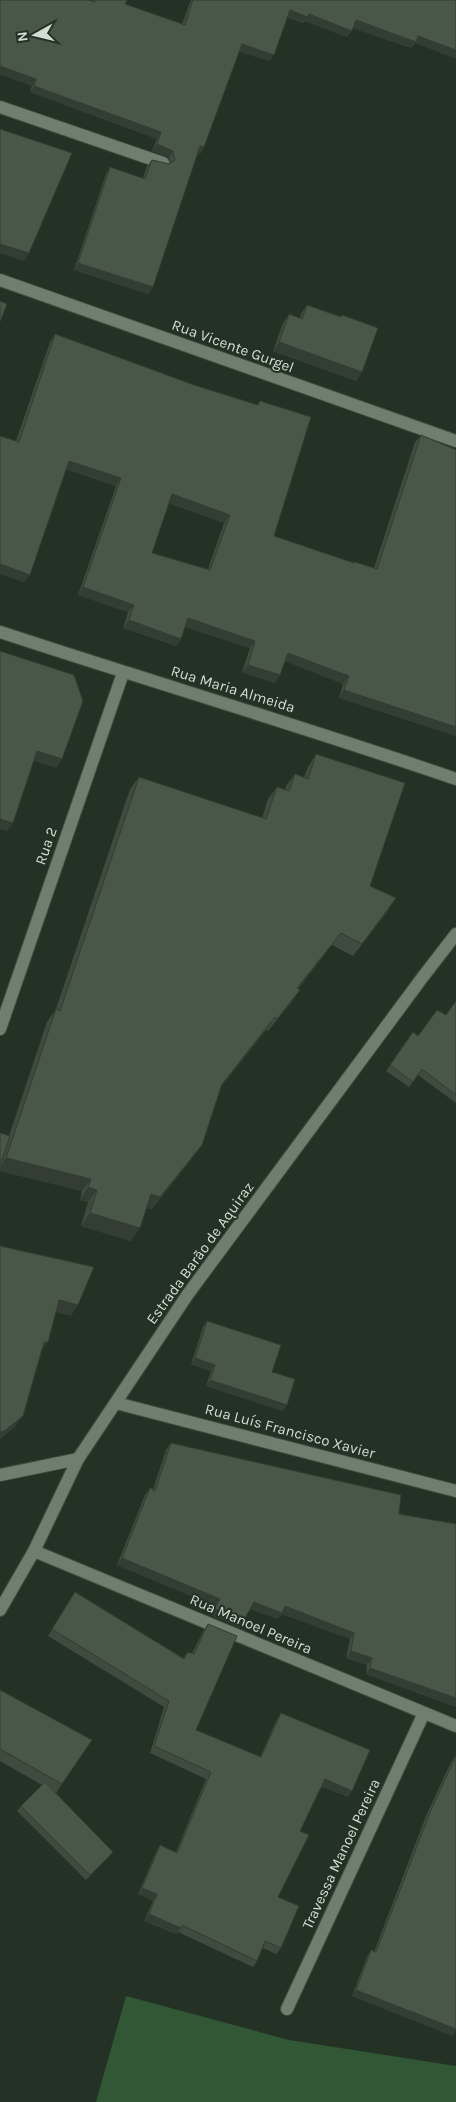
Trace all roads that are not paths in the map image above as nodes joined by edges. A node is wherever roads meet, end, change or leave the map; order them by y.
1 (0, 107) edge
2 (163, 163) edge
3 (0, 280) edge
4 (456, 441) edge
5 (0, 632) edge
6 (123, 673) junction
7 (456, 779) edge
8 (456, 934) edge
9 (0, 1029) edge
10 (116, 1403) junction
11 (78, 1460) junction
12 (0, 1475) edge
13 (456, 1491) edge
14 (34, 1551) junction
15 (0, 1610) edge
16 (424, 1713) junction
17 (456, 1726) edge
18 (287, 2009) dead end

1 - 2 street
3 - 4 street, Rua Vicente Gurgel
5 - 6 street, Rua Maria Almeida
6 - 7 street, Rua Maria Almeida
6 - 9 street, Rua 2
8 - 10 street, Estrada Barão de Aquiraz
10 - 11 street, Estrada Barão de Aquiraz
10 - 13 street, Rua Luís Francisco Xavier
11 - 12 street
11 - 14 street, Estrada Barão de Aquiraz
14 - 15 street, Estrada Barão de Aquiraz
14 - 16 street, Rua Manoel Pereira
16 - 17 street, Rua Manoel Pereira
16 - 18 street, Travessa Manoel Pereira

